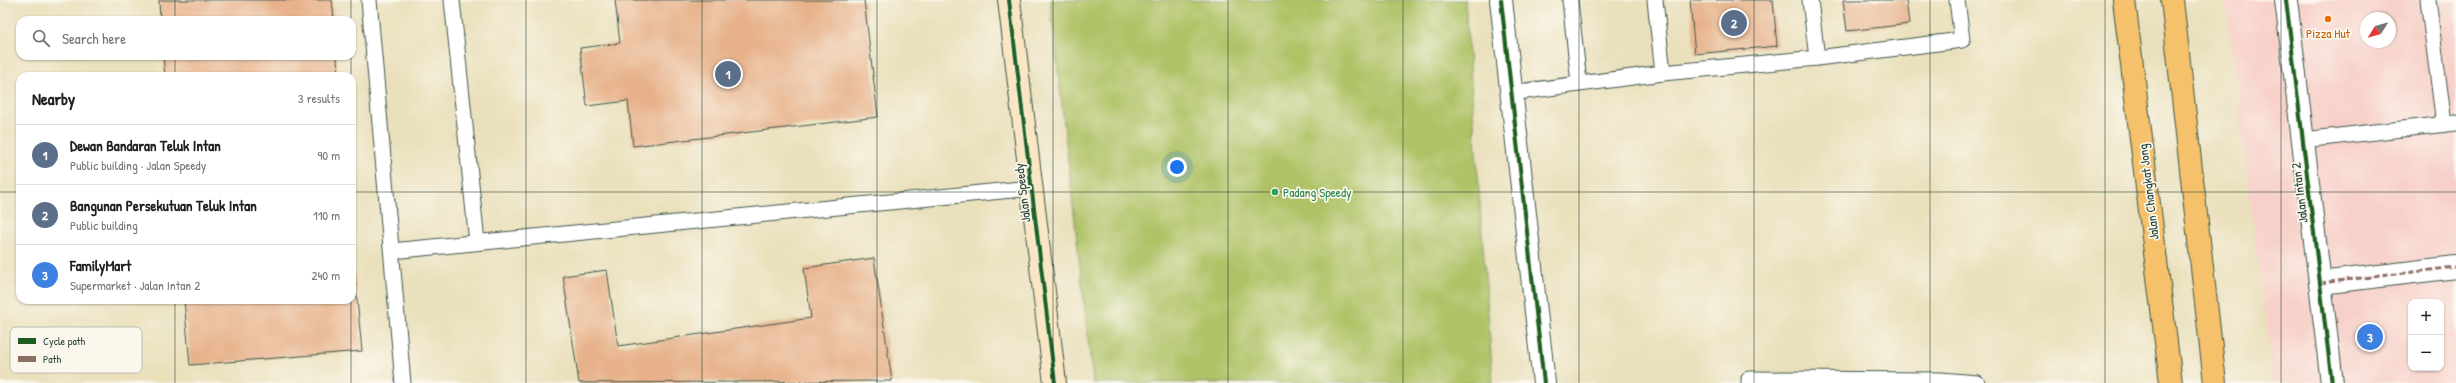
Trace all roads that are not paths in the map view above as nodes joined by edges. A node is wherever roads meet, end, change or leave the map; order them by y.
1 (369, 0) edge
2 (452, 0) edge
3 (1009, 0) edge
4 (1500, 0) edge
5 (1570, 0) edge
6 (1655, 0) edge
7 (1810, 0) edge
8 (1957, 0) edge
9 (2124, 0) edge
10 (2172, 0) edge
11 (2286, 0) edge
12 (2428, 0) edge
13 (1817, 58) junction
14 (1663, 74) junction
15 (1579, 83) junction
16 (1511, 93) junction
17 (2450, 124) edge
18 (2303, 140) junction
19 (1032, 188) junction
20 (477, 242) junction
21 (392, 251) junction
22 (2456, 267) edge
23 (2320, 283) junction
24 (403, 383) edge
25 (1055, 383) edge
26 (1544, 383) edge
27 (1749, 383) edge
28 (1977, 383) edge
29 (2171, 383) edge
30 (2216, 383) edge
31 (2332, 383) edge

1 - 21 lane
2 - 20 lane
3 - 19 street, Jalan Speedy
4 - 16 street
5 - 15 lane
6 - 14 lane
7 - 13 lane
8 - 13 lane
9 - 29 highway, Jalan Changkat Jong
10 - 30 highway
11 - 18 street, Jalan Intan 2
12 - 17 lane
13 - 14 lane
14 - 15 lane
15 - 16 lane
16 - 26 street
17 - 18 lane
18 - 23 street, Jalan Intan 2
19 - 20 lane
19 - 25 street, Jalan Speedy
20 - 21 lane
21 - 24 lane
22 - 23 street
23 - 31 street, Jalan Intan 2
27 - 28 lane

